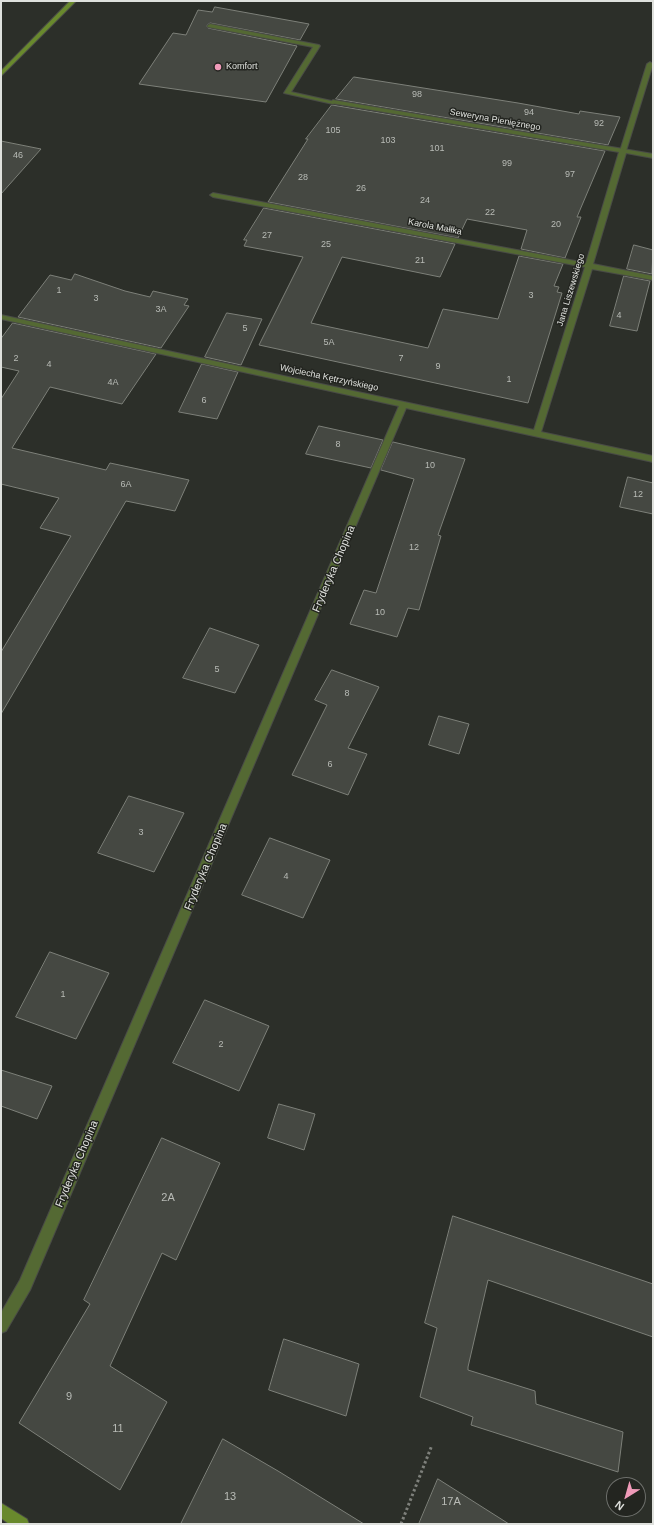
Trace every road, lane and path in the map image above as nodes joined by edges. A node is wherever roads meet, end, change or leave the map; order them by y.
1 (72, 1) edge
2 (210, 26) dead end
3 (650, 64) dead end
4 (1, 74) edge
5 (623, 151) junction
6 (653, 156) edge
7 (213, 195) dead end
8 (590, 266) junction
9 (653, 278) edge
10 (1, 317) edge
11 (404, 404) junction
12 (537, 433) junction
13 (653, 459) edge
14 (1, 1326) edge
15 (432, 1445) dead end
16 (1, 1510) edge
17 (22, 1524) edge
18 (401, 1524) edge

1 - 4 street
2 - 5 street, Seweryna Pieniężnego
3 - 5 street, Jana Liszewskiego
5 - 6 street, Seweryna Pieniężnego
5 - 8 street, Jana Liszewskiego
7 - 8 street, Karola Małłka
8 - 9 street, Karola Małłka
8 - 12 street, Jana Liszewskiego
10 - 11 street, Wojciecha Kętrzyńskiego
11 - 12 street, Wojciecha Kętrzyńskiego
11 - 14 street, Fryderyka Chopina
12 - 13 street, Wojciecha Kętrzyńskiego
15 - 18 path
16 - 17 street

